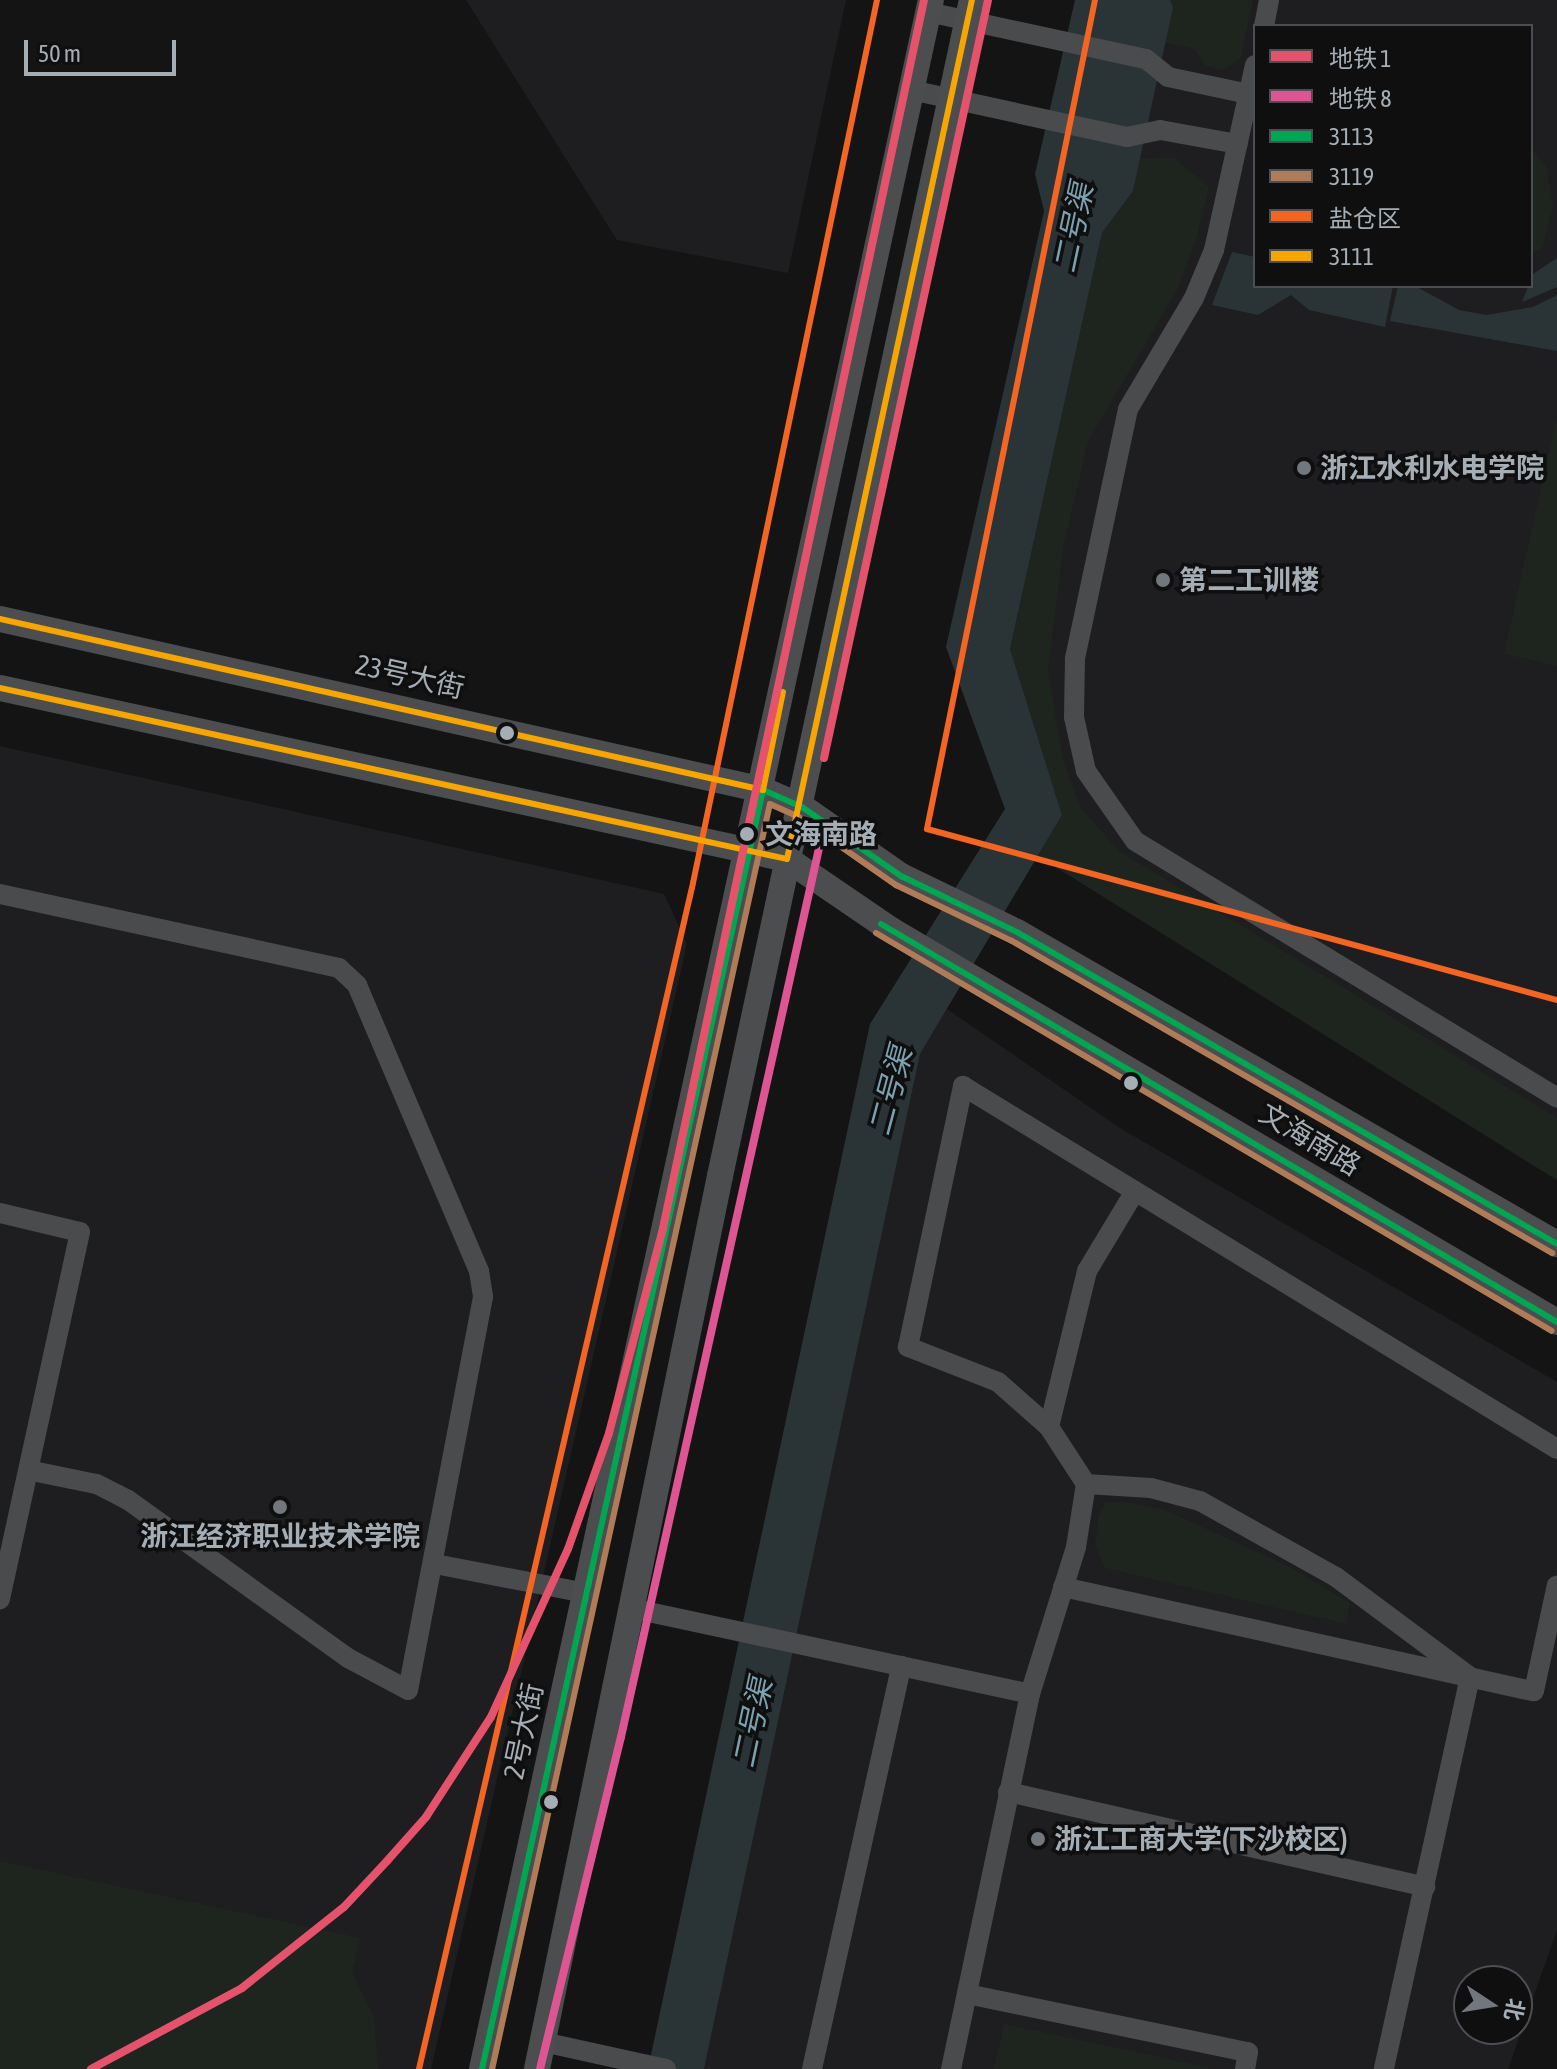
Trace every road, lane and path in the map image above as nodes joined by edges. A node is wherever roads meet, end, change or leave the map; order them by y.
1 (1269, 0) edge
2 (929, 6) edge
3 (970, 10) edge
4 (1264, 24) edge
5 (1253, 75) edge
6 (911, 90) junction
7 (1249, 94) junction
8 (950, 99) junction
9 (1238, 144) junction
10 (0, 619) edge
11 (0, 688) edge
12 (763, 790) junction
13 (802, 807) junction
14 (748, 849) junction
15 (787, 859) junction
16 (0, 894) edge
17 (1557, 1098) edge
18 (1135, 1191) junction
19 (0, 1213) edge
20 (1557, 1244) edge
21 (1557, 1322) edge
22 (1049, 1427) junction
23 (1557, 1449) edge
24 (28, 1470) junction
25 (1086, 1484) junction
26 (435, 1564) junction
27 (1557, 1585) edge
28 (1063, 1587) junction
29 (586, 1593) junction
30 (0, 1599) edge
31 (630, 1608) junction
32 (901, 1666) junction
33 (1470, 1677) junction
34 (1030, 1694) junction
35 (1008, 1792) junction
36 (1425, 1887) junction
37 (967, 1994) junction
38 (543, 2042) junction
39 (482, 2069) edge
40 (537, 2069) edge
41 (666, 2069) edge
42 (812, 2069) edge
43 (951, 2069) edge
44 (1245, 2069) edge
45 (1384, 2069) edge

1 - 4 street
2 - 3 street
2 - 6 main road, 2号大街
3 - 7 street
3 - 8 main road
5 - 7 street
6 - 8 street
6 - 12 main road, 2号大街
7 - 9 street
8 - 9 street
8 - 13 main road
9 - 17 street
10 - 12 main road, 23号大街
11 - 14 main road
12 - 13 main road, 23号大街
12 - 14 main road, 2号大街
13 - 15 main road
13 - 20 main road, 文海南路
14 - 15 main road
14 - 29 main road, 2号大街
15 - 21 main road, 文海南路
15 - 31 main road
16 - 26 street
18 - 22 street
18 - 22 street
18 - 23 street
19 - 24 street
22 - 25 street
24 - 26 street
24 - 30 street
25 - 28 street
25 - 33 street
26 - 29 street
27 - 33 street
28 - 33 street
28 - 34 street
29 - 39 main road, 2号大街
31 - 32 street
31 - 38 main road
32 - 34 street
32 - 42 street
33 - 36 street
34 - 35 street
35 - 36 street
35 - 37 street
36 - 45 street
37 - 43 street
37 - 44 street
38 - 40 main road
38 - 41 street

